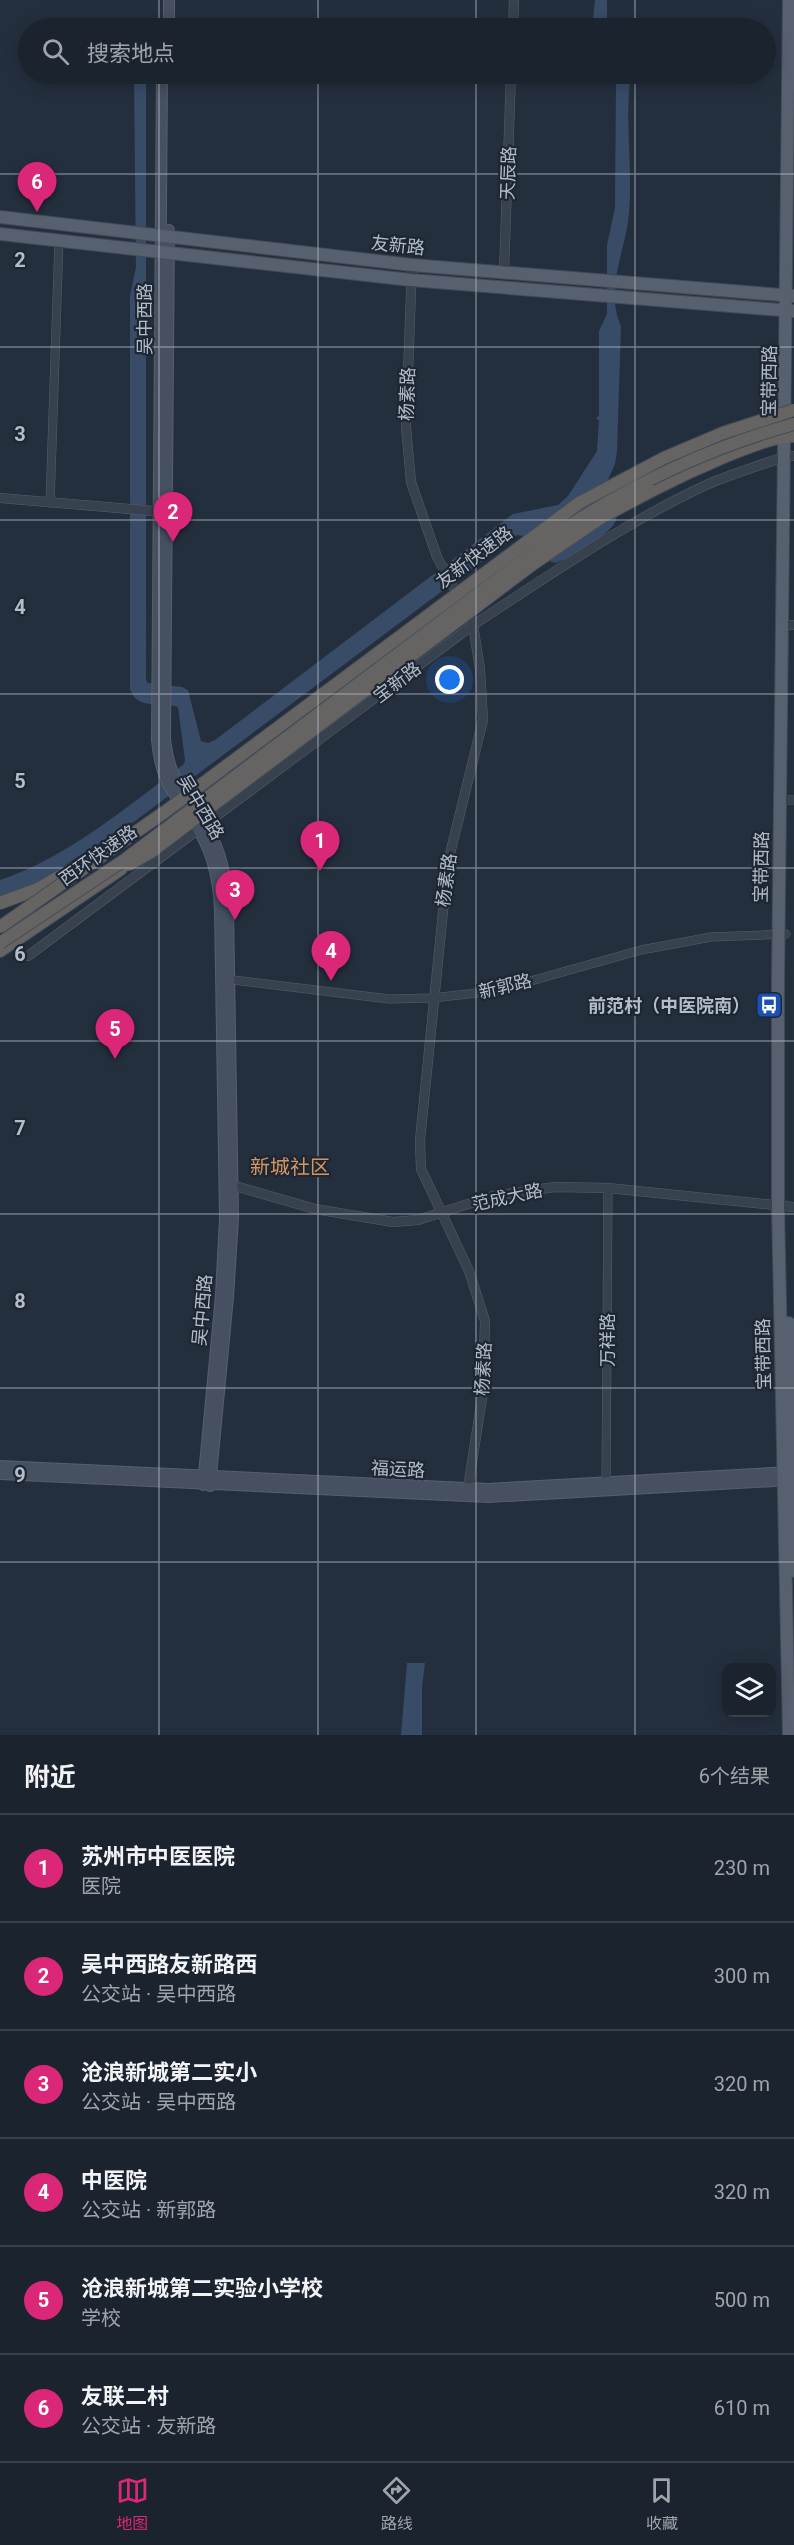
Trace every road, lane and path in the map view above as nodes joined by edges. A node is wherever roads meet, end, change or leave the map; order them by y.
1 (162, 0) edge
2 (169, 0) edge
3 (514, 0) edge
4 (789, 0) edge
5 (162, 18) edge
6 (169, 18) edge
7 (513, 18) edge
8 (162, 84) edge
9 (168, 84) edge
10 (511, 84) edge
11 (0, 217) edge
12 (0, 234) edge
13 (160, 236) junction
14 (59, 241) junction
15 (159, 252) junction
16 (412, 265) junction
17 (504, 272) junction
18 (411, 280) junction
19 (791, 295) edge
20 (791, 310) edge
21 (794, 409) edge
22 (794, 424) edge
23 (790, 436) edge
24 (790, 456) edge
25 (0, 498) edge
26 (50, 503) junction
27 (164, 512) junction
28 (790, 625) edge
29 (473, 626) junction
30 (203, 783) joint
31 (214, 792) joint
32 (787, 800) edge
33 (166, 811) junction
34 (196, 826) junction
35 (123, 861) junction
36 (0, 903) edge
37 (0, 927) edge
38 (782, 934) junction
39 (2, 947) edge
40 (28, 956) dead end
41 (225, 979) junction
42 (432, 998) junction
43 (229, 1184) junction
44 (608, 1188) junction
45 (786, 1207) edge
46 (441, 1213) junction
47 (0, 1466) edge
48 (35, 1472) junction
49 (0, 1474) edge
50 (789, 1476) edge
51 (207, 1481) junction
52 (606, 1488) junction
53 (467, 1493) junction
54 (790, 1572) edge
55 (789, 1735) edge

1 - 5 main road
2 - 6 main road
3 - 7 street
4 - 19 main road, 宝带西路
8 - 13 main road, 吴中西路
9 - 13 main road, 吴中西路
10 - 17 street, 天辰路
11 - 13 main road, 友新路
12 - 14 main road, 友新路
13 - 15 main road, 吴中西路
13 - 16 main road, 友新路
14 - 15 main road, 友新路
14 - 26 street
15 - 18 main road, 友新路
15 - 27 main road, 吴中西路
16 - 17 main road, 友新路
16 - 18 street, 杨素路
17 - 19 main road, 友新路
18 - 20 main road, 友新路
18 - 29 street, 杨素路
19 - 20 main road, 宝带西路
20 - 23 main road, 宝带西路
21 - 23 main road, 宝带西路
21 - 30 highway, 友新快速路, bridge
22 - 31 highway, 友新快速路, bridge
23 - 24 main road, 宝带西路
23 - 34 highway, bridge
24 - 28 main road, 宝带西路
24 - 29 street, 宝新路
25 - 26 street
26 - 27 street
27 - 34 main road, 吴中西路
28 - 32 main road, 宝带西路
29 - 34 street, 宝新路
29 - 42 street, 杨素路
30 - 33 highway, 西环快速路, bridge
31 - 35 highway, 西环快速路, bridge
32 - 38 main road, 宝带西路
33 - 36 highway, bridge
33 - 37 highway, 西环快速路, bridge
34 - 35 highway, bridge
34 - 39 highway, bridge
34 - 40 street, 宝新路
34 - 41 main road, 吴中西路
35 - 39 highway, 西环快速路, bridge
38 - 42 street, 新郭路
38 - 45 main road, 宝带西路
41 - 42 street, 新郭路
41 - 43 main road, 吴中西路
42 - 46 street, 杨素路
43 - 46 street, 范成大路
43 - 51 main road, 吴中西路
44 - 45 street, 范成大路
44 - 46 street, 范成大路
44 - 52 street, 万祥路
45 - 50 main road, 宝带西路
46 - 53 street, 杨素路
47 - 48 main road, 福运路
48 - 49 main road, 福运路
48 - 51 main road, 福运路
50 - 52 main road, 福运路
50 - 54 main road, 宝带西路
51 - 53 main road, 福运路
52 - 53 main road, 福运路
54 - 55 main road, 宝带西路

